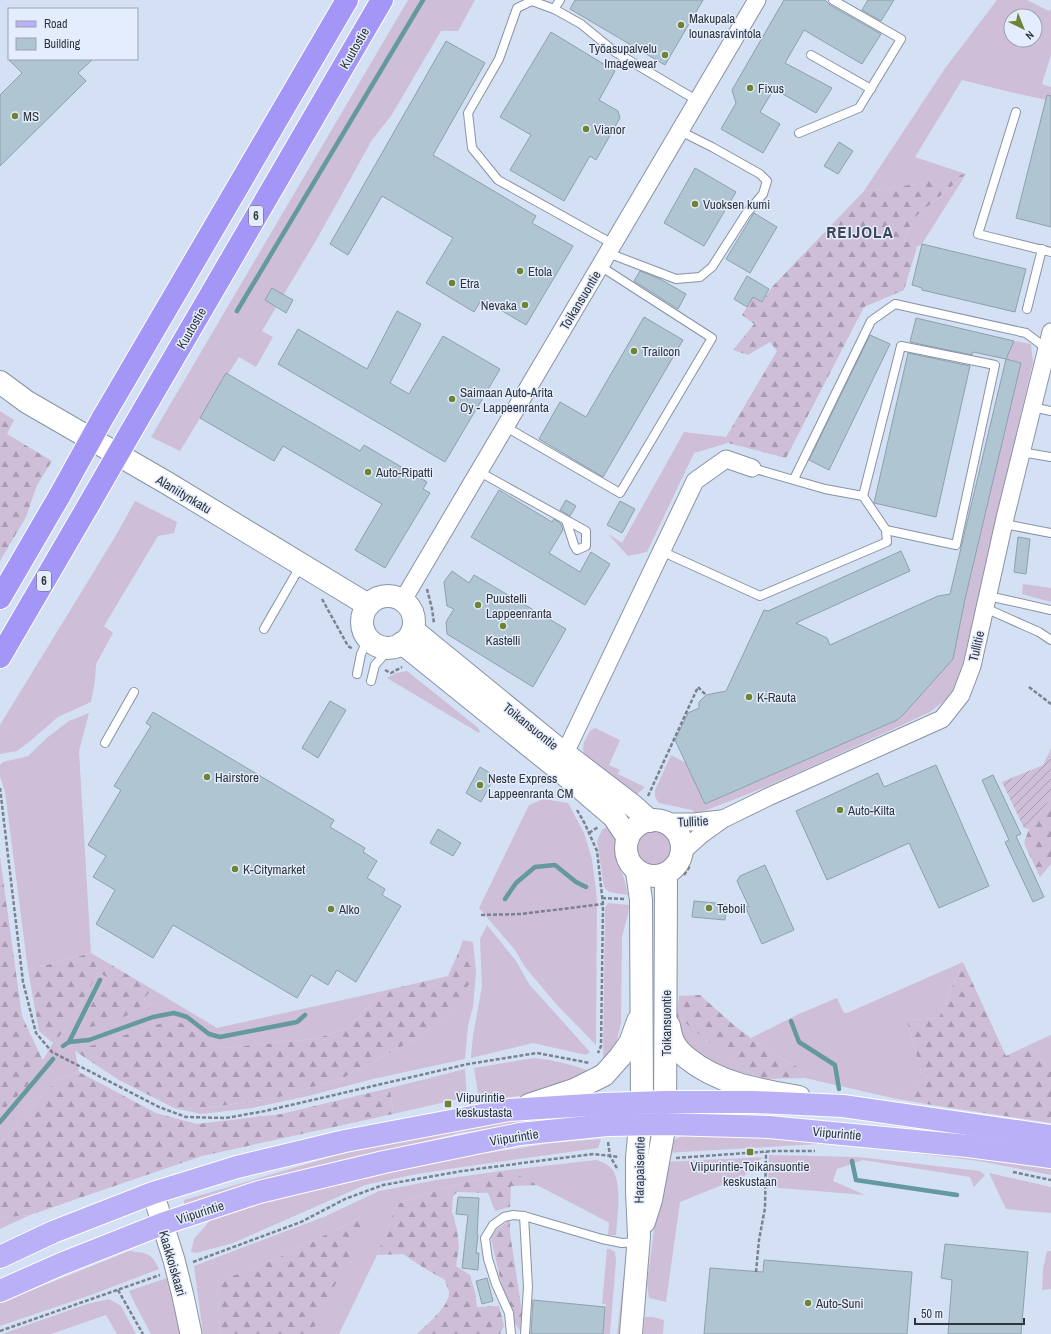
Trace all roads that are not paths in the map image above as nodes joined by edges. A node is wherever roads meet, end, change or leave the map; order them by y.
1 (347, 0) edge
2 (382, 0) edge
3 (532, 0) edge
4 (560, 0) edge
5 (757, 0) edge
6 (833, 0) edge
7 (554, 9) junction
8 (811, 55) dead end
9 (871, 89) junction
10 (698, 101) junction
11 (1016, 112) dead end
12 (680, 131) junction
13 (799, 133) dead end
14 (1042, 249) junction
15 (1051, 252) edge
16 (607, 254) junction
17 (1027, 310) dead end
18 (1051, 332) edge
19 (1047, 349) junction
20 (0, 382) edge
21 (1032, 408) junction
22 (1051, 411) edge
23 (505, 428) junction
24 (1021, 452) junction
25 (1051, 457) edge
26 (752, 468) joint
27 (479, 472) junction
28 (794, 479) junction
29 (863, 496) junction
30 (48, 516) junction
31 (566, 520) dead end
32 (1004, 524) junction
33 (74, 529) junction
34 (886, 530) junction
35 (1051, 533) edge
36 (661, 551) junction
37 (301, 565) junction
38 (0, 592) edge
39 (0, 598) edge
40 (403, 600) junction
41 (986, 602) junction
42 (368, 605) junction
43 (1051, 610) edge
44 (264, 629) dead end
45 (368, 639) junction
46 (1051, 640) edge
47 (402, 641) junction
48 (0, 657) edge
49 (0, 672) edge
50 (358, 674) dead end
51 (371, 681) dead end
52 (134, 692) dead end
53 (105, 743) dead end
54 (565, 754) junction
55 (723, 819) junction
56 (657, 821) junction
57 (628, 838) junction
58 (682, 852) junction
59 (637, 871) junction
60 (666, 874) junction
61 (642, 1010) junction
62 (666, 1012) junction
63 (843, 1106) junction
64 (510, 1110) junction
65 (665, 1113) junction
66 (641, 1114) junction
67 (1051, 1136) edge
68 (1051, 1157) edge
69 (153, 1193) junction
70 (524, 1216) junction
71 (162, 1224) junction
72 (639, 1239) junction
73 (0, 1257) edge
74 (0, 1291) edge
75 (191, 1334) edge
76 (511, 1334) edge
77 (525, 1334) edge
78 (631, 1334) edge

1 - 30 highway, 6, bridge
2 - 33 highway, Kuutostie / 6, bridge
3 - 7 lane
3 - 16 lane
4 - 7 lane
5 - 10 street, Toikansuontie
6 - 9 lane
7 - 10 lane
8 - 9 lane
9 - 13 lane
10 - 12 street, Toikansuontie
11 - 14 lane
12 - 16 street, Toikansuontie
12 - 16 lane
14 - 15 lane
14 - 17 lane
16 - 23 street, Toikansuontie
16 - 23 lane
18 - 19 street, Tullitie
19 - 21 street, Tullitie
19 - 28 lane
20 - 37 main road, Alaniitynkatu
21 - 22 lane
21 - 24 street, Tullitie
23 - 27 street, Toikansuontie
24 - 25 lane
24 - 32 street, Tullitie
26 - 28 lane
26 - 36 street
27 - 31 lane
27 - 40 street, Toikansuontie
28 - 29 lane
29 - 34 lane
29 - 34 lane
30 - 38 highway
30 - 39 highway, 6
32 - 35 lane
32 - 41 street, Tullitie
33 - 48 highway, Kuutostie / 6
33 - 49 highway
34 - 36 lane
36 - 54 street
37 - 42 main road, Alaniitynkatu
37 - 44 lane
40 - 42 main road
40 - 47 main road
41 - 43 lane
41 - 46 lane
41 - 55 street, Tullitie
42 - 45 main road
45 - 47 main road
45 - 50 lane
47 - 51 lane
47 - 54 main road, Toikansuontie
47 - 57 main road, Toikansuontie
52 - 53 lane
54 - 56 main road, Toikansuontie
55 - 56 street, Tullitie
55 - 58 street, Tullitie
56 - 57 main road
56 - 58 main road
57 - 59 main road
58 - 60 main road
59 - 60 main road
59 - 61 main road, Toikansuontie
60 - 62 main road, Toikansuontie
61 - 64 main road
61 - 66 main road, Toikansuontie
62 - 63 main road
62 - 65 main road, Toikansuontie
63 - 65 main road, Viipurintie
63 - 67 main road, Viipurintie
64 - 66 main road, Viipurintie
64 - 69 main road, Viipurintie
65 - 66 main road, Viipurintie
65 - 68 main road, Viipurintie
65 - 72 main road, Harapaisentie
66 - 71 main road, Viipurintie
66 - 72 main road, Harapaisentie
69 - 71 street, Kaakkoiskaari
69 - 73 main road, Viipurintie
70 - 72 lane
70 - 76 lane
70 - 77 lane
71 - 74 main road, Viipurintie
71 - 75 street, Kaakkoiskaari
72 - 78 main road, Harapaisentie

